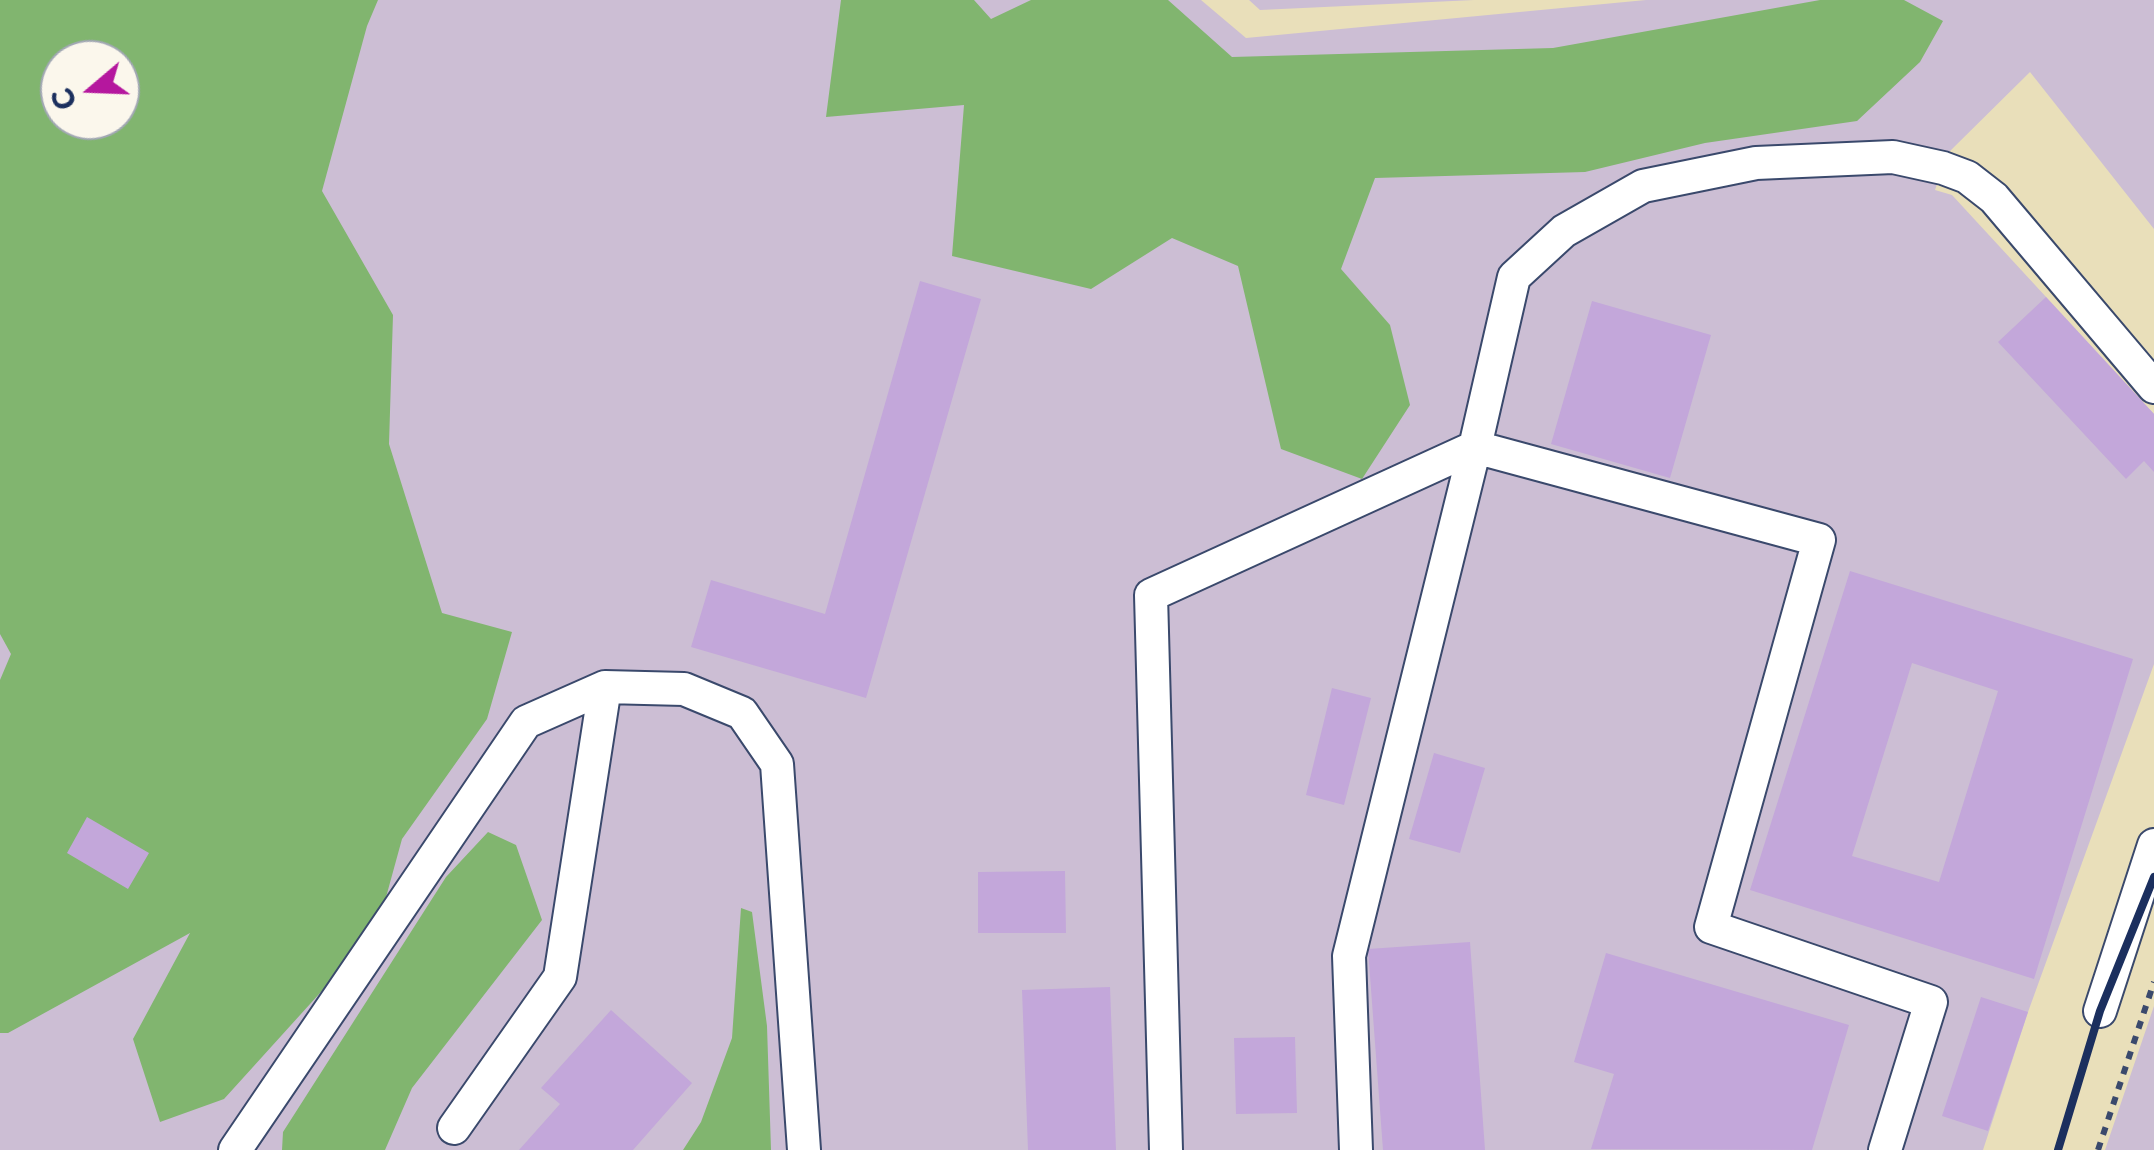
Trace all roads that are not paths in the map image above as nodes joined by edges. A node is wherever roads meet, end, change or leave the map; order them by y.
1 (2154, 386) edge
2 (1475, 446) junction
3 (604, 687) junction
4 (2154, 845) edge
5 (2100, 1011) dead end
6 (454, 1128) dead end
7 (235, 1150) edge
8 (804, 1150) edge
9 (1166, 1150) edge
10 (1356, 1150) edge
11 (1885, 1150) edge

1 - 2 street
2 - 9 street
2 - 10 street
2 - 11 street
3 - 6 street
3 - 7 street
3 - 8 street
4 - 5 street

